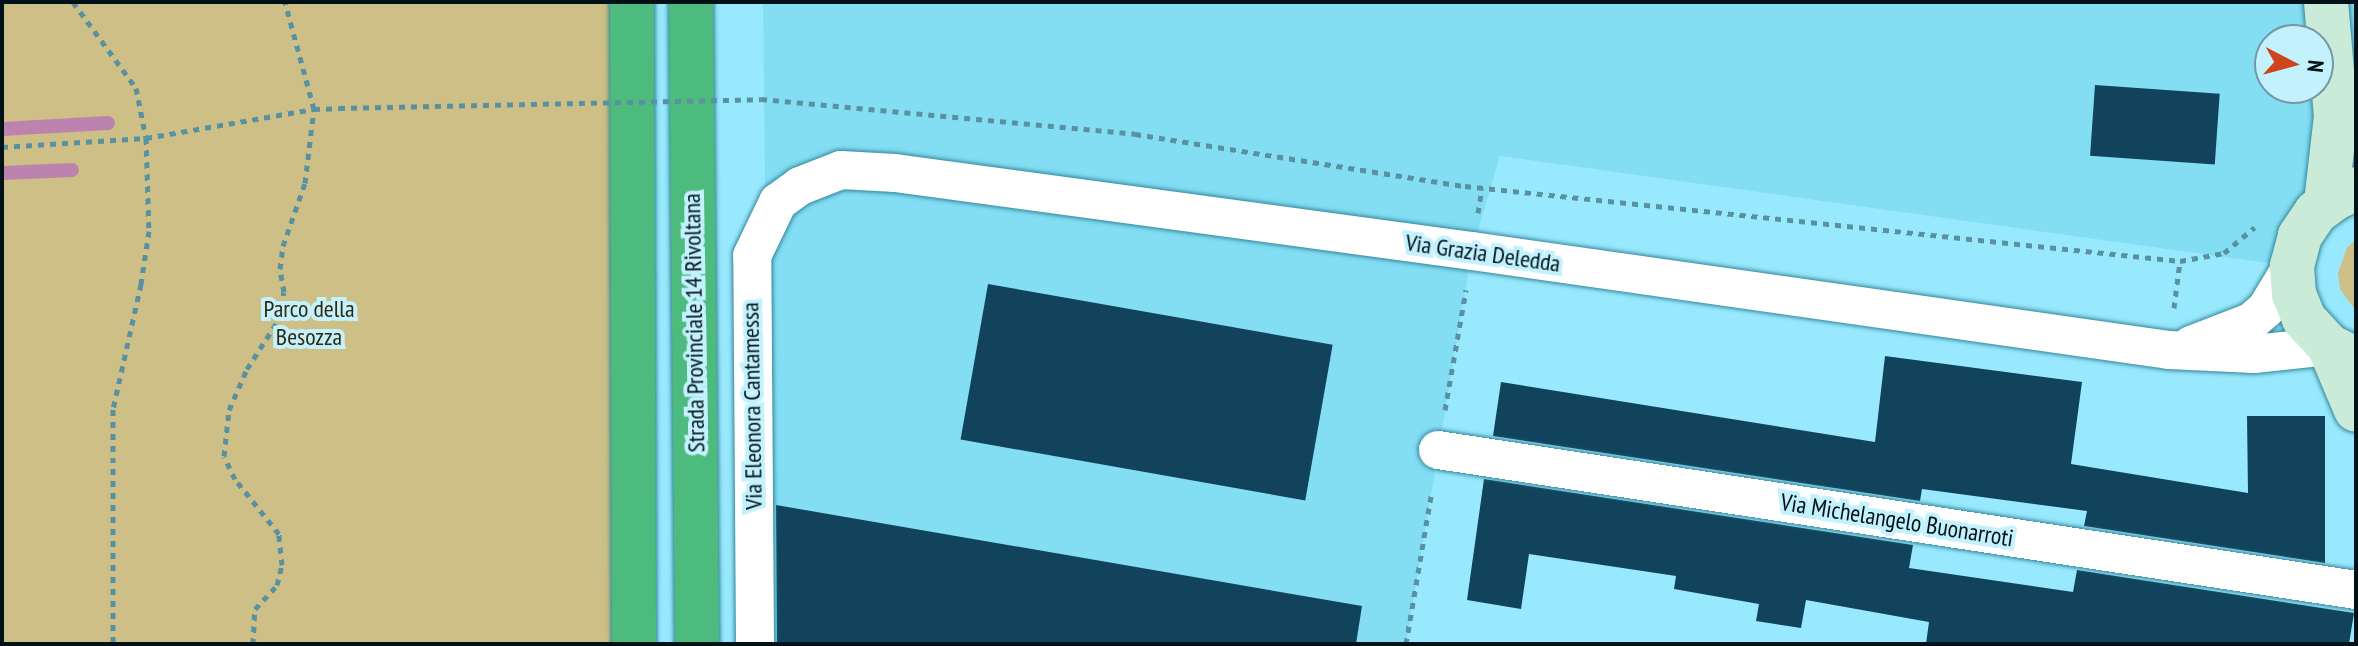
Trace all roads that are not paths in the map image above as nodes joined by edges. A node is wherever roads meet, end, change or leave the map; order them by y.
1 (632, 2) edge
2 (691, 2) edge
3 (2326, 2) edge
4 (800, 186) joint
5 (2341, 196) edge
6 (2292, 266) junction
7 (2169, 350) junction
8 (2342, 352) edge
9 (2356, 410) edge
10 (1438, 450) dead end
11 (2356, 590) edge
12 (634, 644) edge
13 (697, 644) edge
14 (755, 644) edge

1 - 12 highway
2 - 13 highway, Strada Provinciale 14 Rivoltana
3 - 5 street
4 - 7 street, Via Grazia Deledda
4 - 14 street, Via Eleonora Cantamessa
5 - 6 street
6 - 7 street, Via Grazia Deledda
6 - 8 street
7 - 8 street, Via Grazia Deledda
8 - 9 street
10 - 11 street, Via Michelangelo Buonarroti

